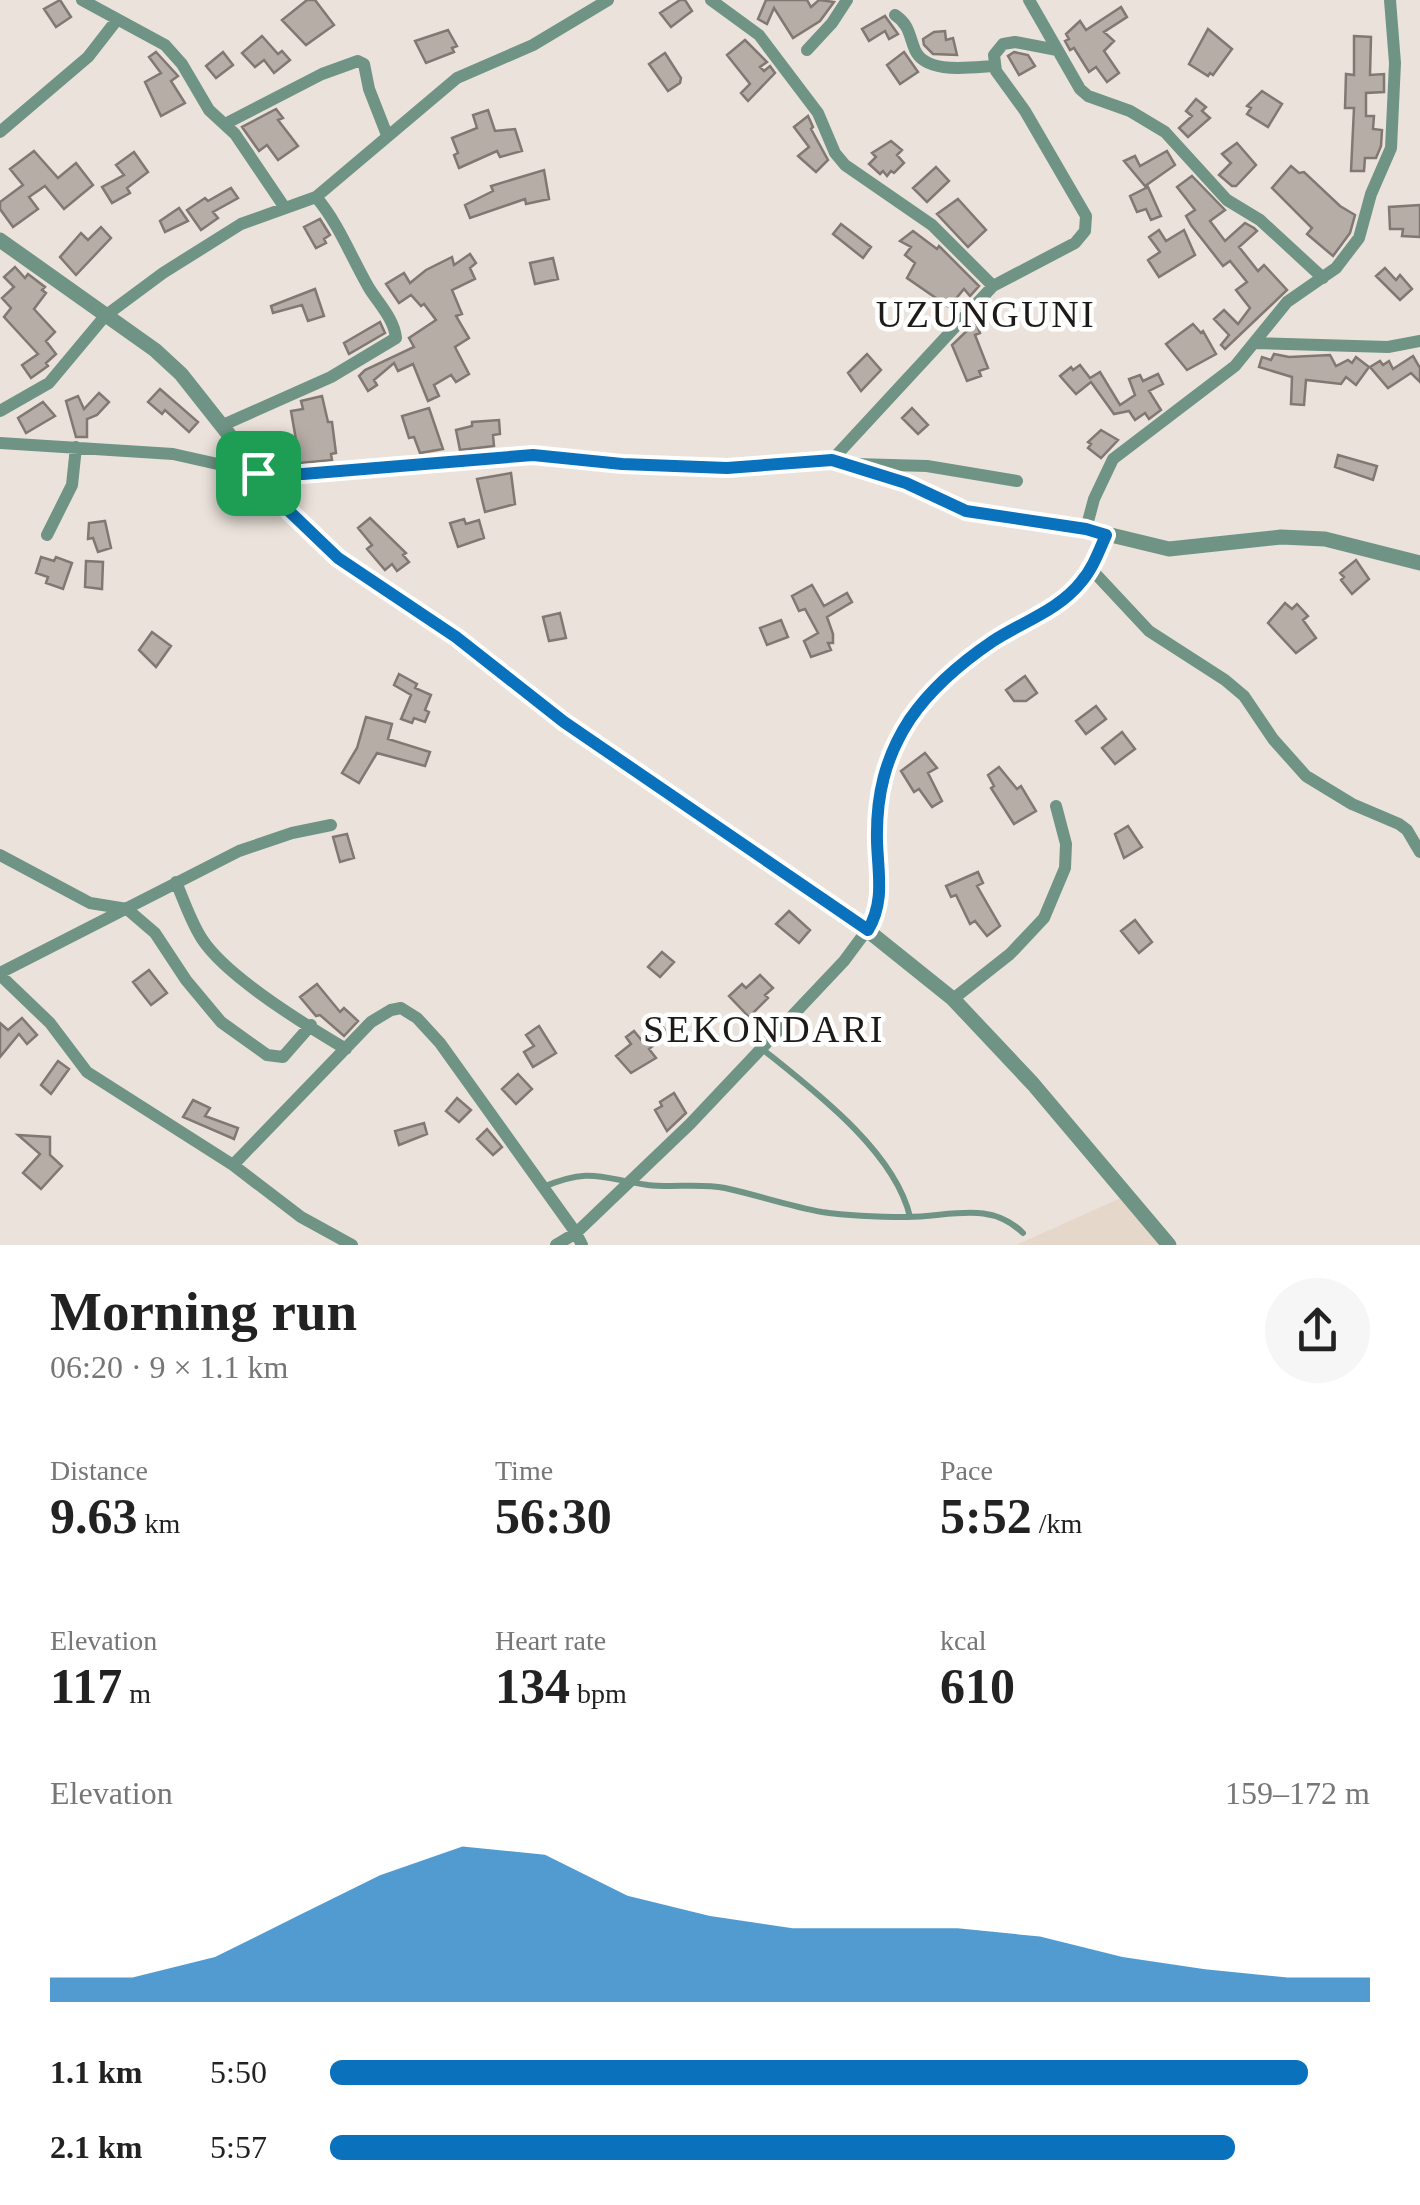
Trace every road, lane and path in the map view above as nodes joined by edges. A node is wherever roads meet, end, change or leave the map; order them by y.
1 (82, 0) edge
2 (608, 0) edge
3 (711, 0) edge
4 (847, 0) edge
5 (1030, 0) edge
6 (1390, 0) edge
7 (895, 15) dead end
8 (116, 21) junction
9 (808, 50) dead end
10 (1056, 50) junction
11 (994, 66) junction
12 (225, 124) junction
13 (0, 132) edge
14 (388, 135) junction
15 (316, 196) junction
16 (285, 208) junction
17 (0, 240) edge
18 (1323, 278) junction
19 (993, 286) junction
20 (105, 316) junction
21 (1420, 341) edge
22 (1256, 343) junction
23 (0, 411) edge
24 (223, 425) junction
25 (0, 442) edge
26 (76, 447) junction
27 (832, 460) junction
28 (853, 464) junction
29 (258, 473) junction
30 (1017, 481) dead end
31 (1086, 529) junction
32 (47, 535) dead end
33 (1106, 535) junction
34 (1420, 562) edge
35 (1091, 569) junction
36 (1056, 806) dead end
37 (331, 825) dead end
38 (1420, 852) edge
39 (0, 855) edge
40 (176, 882) junction
41 (127, 909) junction
42 (868, 930) junction
43 (0, 974) edge
44 (953, 999) junction
45 (311, 1025) junction
46 (760, 1047) junction
47 (346, 1049) junction
48 (233, 1165) junction
49 (630, 1181) junction
50 (542, 1188) junction
51 (910, 1217) junction
52 (1023, 1233) dead end
53 (579, 1239) edge
54 (352, 1245) edge
55 (556, 1245) edge
56 (1170, 1245) edge

1 - 8 street
2 - 14 street
3 - 19 street
4 - 9 street
5 - 10 street
6 - 18 street
7 - 11 street
8 - 12 street
8 - 13 street
10 - 11 street
10 - 18 street
11 - 19 street
12 - 14 street
12 - 16 street
14 - 15 street
15 - 16 street
15 - 24 street
16 - 20 street
17 - 20 street
18 - 22 street
19 - 27 street
20 - 23 street
20 - 24 street
21 - 22 street
22 - 31 street
24 - 29 street
25 - 26 street
26 - 29 street
26 - 32 street
27 - 28 street
27 - 29 street
28 - 30 street
28 - 31 street
29 - 42 street
31 - 33 street
33 - 34 street
33 - 35 street
35 - 38 street
35 - 42 street
36 - 44 street
37 - 40 street
39 - 41 street
40 - 41 street
40 - 45 street
41 - 43 street
41 - 45 street
42 - 44 street
42 - 46 street
43 - 48 street
44 - 56 street
45 - 47 street
46 - 49 street
46 - 51 lane
47 - 48 street
47 - 50 street
48 - 54 street
49 - 50 lane
49 - 51 lane
49 - 53 street
50 - 53 street
51 - 52 lane
53 - 55 street

